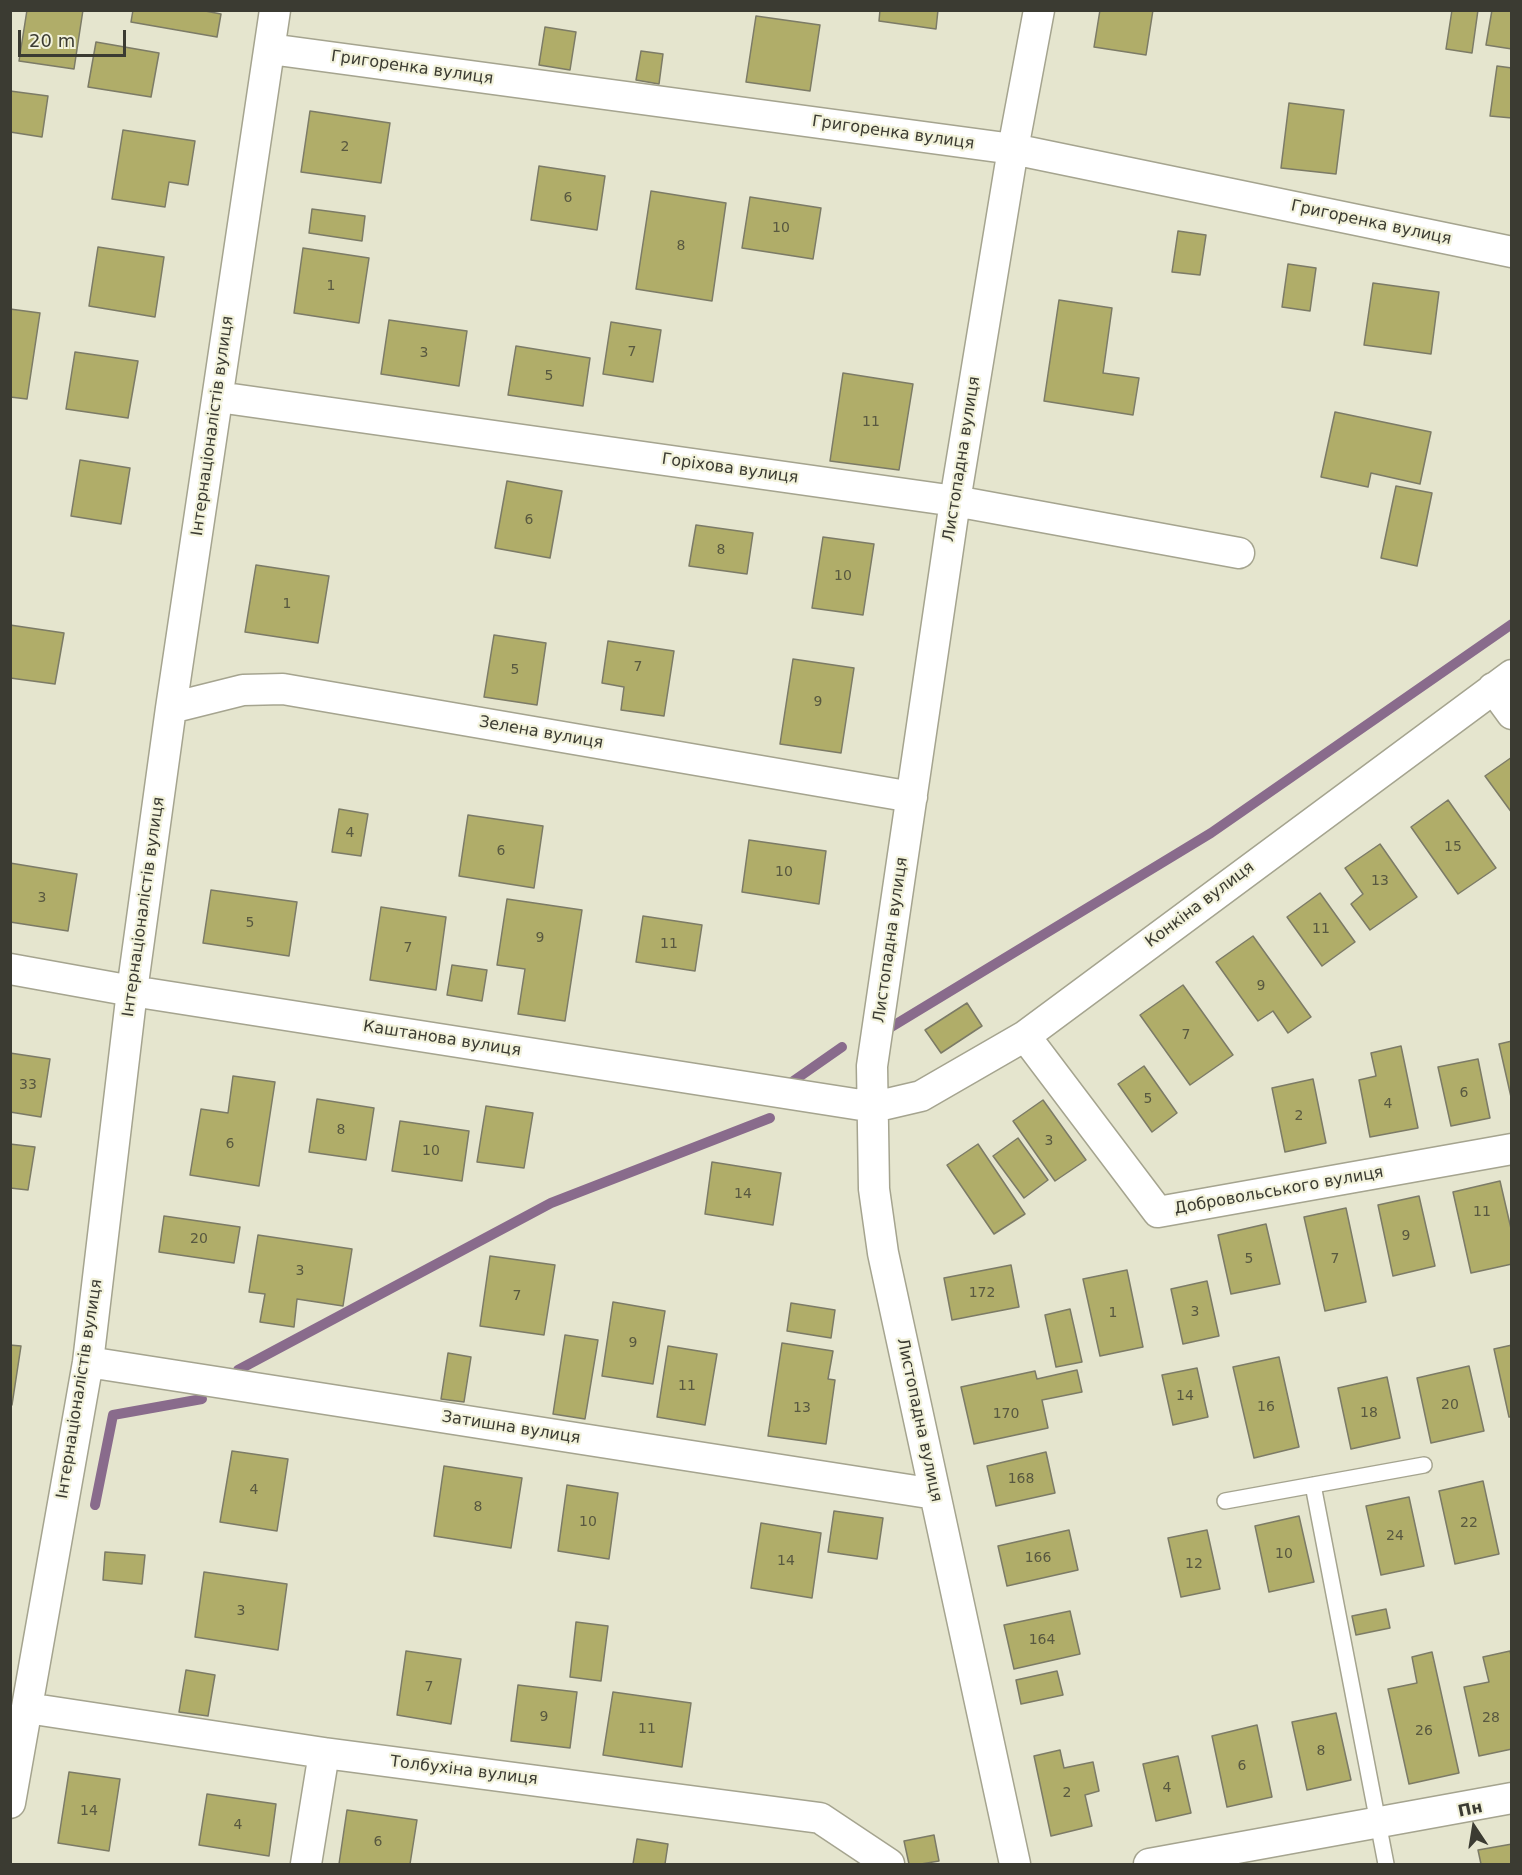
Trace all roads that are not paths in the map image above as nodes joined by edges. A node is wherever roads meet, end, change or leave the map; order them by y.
1 (276, 10) edge
2 (1039, 10) edge
3 (270, 49) junction
4 (1013, 149) junction
5 (1512, 252) edge
6 (218, 397) junction
7 (955, 501) junction
8 (1239, 553) dead end
9 (1502, 682) edge
10 (171, 708) junction
11 (1512, 714) edge
12 (912, 797) junction
13 (10, 969) edge
14 (132, 991) junction
15 (1025, 1036) junction
16 (874, 1107) junction
17 (1512, 1149) edge
18 (88, 1362) junction
19 (1424, 1465) dead end
20 (1313, 1485) junction
21 (935, 1494) junction
22 (1225, 1501) dead end
23 (27, 1708) junction
24 (324, 1753) junction
25 (1512, 1798) edge
26 (10, 1803) edge
27 (1378, 1822) junction
28 (306, 1864) edge
29 (889, 1864) edge
30 (1015, 1864) edge
31 (1149, 1864) edge
32 (1386, 1864) edge

1 - 3 street, Інтернаціоналістів вулиця
2 - 4 street, Листопадна вулиця
3 - 4 street, Григоренка вулиця
3 - 6 street, Інтернаціоналістів вулиця
4 - 5 street, Григоренка вулиця
4 - 7 street, Листопадна вулиця
6 - 7 street, Горіхова вулиця
6 - 10 street, Інтернаціоналістів вулиця
7 - 8 street, Горіхова вулиця
7 - 12 street, Листопадна вулиця
9 - 11 street
9 - 15 street, Конкіна вулиця
10 - 12 street, Зелена вулиця
10 - 14 street, Інтернаціоналістів вулиця
12 - 16 street, Листопадна вулиця
13 - 14 street, Каштанова вулиця
14 - 16 street, Каштанова вулиця
14 - 18 street, Інтернаціоналістів вулиця
15 - 16 street, Конкіна вулиця
15 - 17 street, Добровольського вулиця
16 - 21 street, Листопадна вулиця
18 - 21 street, Затишна вулиця
18 - 23 street, Інтернаціоналістів вулиця
19 - 20 lane
20 - 22 lane
20 - 27 lane
21 - 30 street, Листопадна вулиця
23 - 24 street, Толбухіна вулиця
23 - 26 street, Інтернаціоналістів вулиця
24 - 28 street
24 - 29 street, Толбухіна вулиця
25 - 27 street
27 - 31 street
27 - 32 lane

